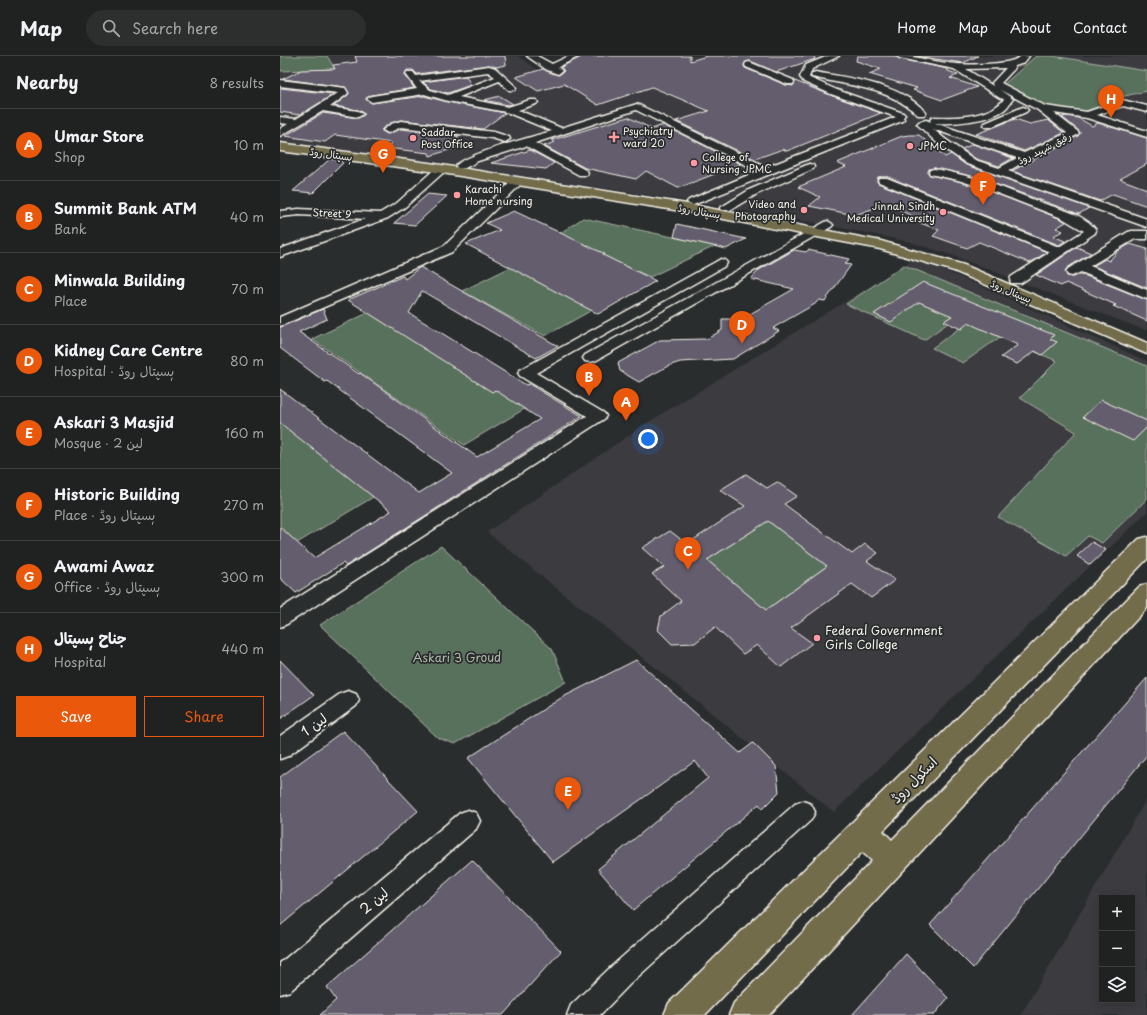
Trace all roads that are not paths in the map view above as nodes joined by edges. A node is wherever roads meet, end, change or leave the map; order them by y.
1 (548, 56) edge
2 (576, 56) edge
3 (835, 56) edge
4 (900, 56) edge
5 (1025, 56) edge
6 (533, 58) edge
7 (749, 64) dead end
8 (1009, 65) junction
9 (437, 67) dead end
10 (956, 67) junction
11 (788, 71) dead end
12 (804, 71) junction
13 (769, 73) junction
14 (442, 75) junction
15 (500, 78) junction
16 (790, 82) dead end
17 (280, 84) edge
18 (512, 88) dead end
19 (425, 92) junction
20 (448, 98) junction
21 (372, 99) dead end
22 (1008, 99) junction
23 (533, 102) dead end
24 (321, 108) junction
25 (1041, 108) junction
26 (1147, 108) edge
27 (509, 110) junction
28 (358, 114) dead end
29 (1088, 114) junction
30 (280, 120) edge
31 (1041, 120) dead end
32 (914, 121) junction
33 (298, 122) junction
34 (548, 126) junction
35 (388, 130) dead end
36 (560, 131) junction
37 (951, 131) junction
38 (280, 133) edge
39 (480, 133) junction
40 (1147, 134) edge
41 (505, 139) junction
42 (1038, 141) dead end
43 (280, 142) edge
44 (463, 142) dead end
45 (526, 142) junction
46 (870, 142) dead end
47 (280, 147) edge
48 (1025, 157) junction
49 (462, 159) junction
50 (819, 163) dead end
51 (442, 164) junction
52 (767, 171) junction
53 (934, 172) dead end
54 (1000, 172) junction
55 (583, 173) dead end
56 (791, 175) junction
57 (883, 180) dead end
58 (518, 181) junction
59 (775, 181) junction
60 (693, 202) junction
61 (726, 208) junction
62 (280, 214) edge
63 (384, 216) junction
64 (1147, 223) edge
65 (821, 229) junction
66 (1147, 235) edge
67 (1060, 252) junction
68 (280, 253) edge
69 (722, 264) dead end
70 (1016, 280) junction
71 (1147, 295) edge
72 (280, 322) edge
73 (1147, 336) edge
74 (1147, 349) edge
75 (590, 358) dead end
76 (1147, 545) edge
77 (1147, 593) edge
78 (280, 619) edge
79 (348, 700) dead end
80 (280, 749) edge
81 (803, 812) dead end
82 (468, 821) dead end
83 (862, 832) junction
84 (893, 860) junction
85 (280, 981) edge
86 (581, 1015) edge
87 (681, 1015) edge
88 (746, 1015) edge

1 - 6 street
2 - 6 street
3 - 12 street
4 - 10 street
5 - 8 street
7 - 13 street
8 - 10 street
8 - 25 street
9 - 14 street
10 - 22 street
11 - 13 street
12 - 32 street
12 - 32 street, رفیق شہید روڈ
13 - 16 street
14 - 15 street
14 - 19 street
15 - 18 street
15 - 20 street
17 - 24 street
19 - 20 street
19 - 21 street
20 - 27 street
22 - 32 street
22 - 37 street
23 - 27 street
24 - 28 street
24 - 33 street
25 - 29 street, رفیق شہید روڈ
25 - 48 street, رفیق شہید روڈ
26 - 29 street, رفیق شہید روڈ
27 - 34 street
29 - 40 street, رفیق شہید روڈ
30 - 33 street
31 - 42 street
32 - 37 street
32 - 46 street
32 - 52 street
32 - 54 street, رفیق شہید روڈ
33 - 38 street
34 - 36 street
34 - 41 street
35 - 39 street
36 - 45 street
36 - 52 street
37 - 48 street
39 - 41 street
39 - 44 street
41 - 49 street
43 - 51 main road, ہسپتال روڈ
45 - 49 street
45 - 55 street
47 - 51 main road, ہسپتال روڈ
48 - 54 street, رفیق شہید روڈ
49 - 51 main road, ہسپتال روڈ
49 - 60 main road, ہسپتال روڈ
50 - 56 street
51 - 58 main road, ہسپتال روڈ
51 - 63 street
52 - 56 street
52 - 59 street
52 - 60 street
53 - 67 street
54 - 64 street, رفیق شہید روڈ
56 - 59 street
57 - 67 street
58 - 65 main road, ہسپتال روڈ
58 - 72 street
59 - 61 street
60 - 61 main road, ہسپتال روڈ
61 - 65 main road, ہسپتال روڈ
62 - 63 street, Street 9
63 - 68 street
65 - 70 main road, ہسپتال روڈ
65 - 74 main road, ہسپتال روڈ
65 - 75 street
66 - 71 street
67 - 70 street
69 - 78 street
70 - 73 main road, ہسپتال روڈ
76 - 83 main road, اسکول روڈ
77 - 84 main road
79 - 80 street, لین 1
81 - 86 street
82 - 85 street, لین 2
83 - 84 main road
83 - 87 main road, اسکول روڈ
84 - 88 main road

